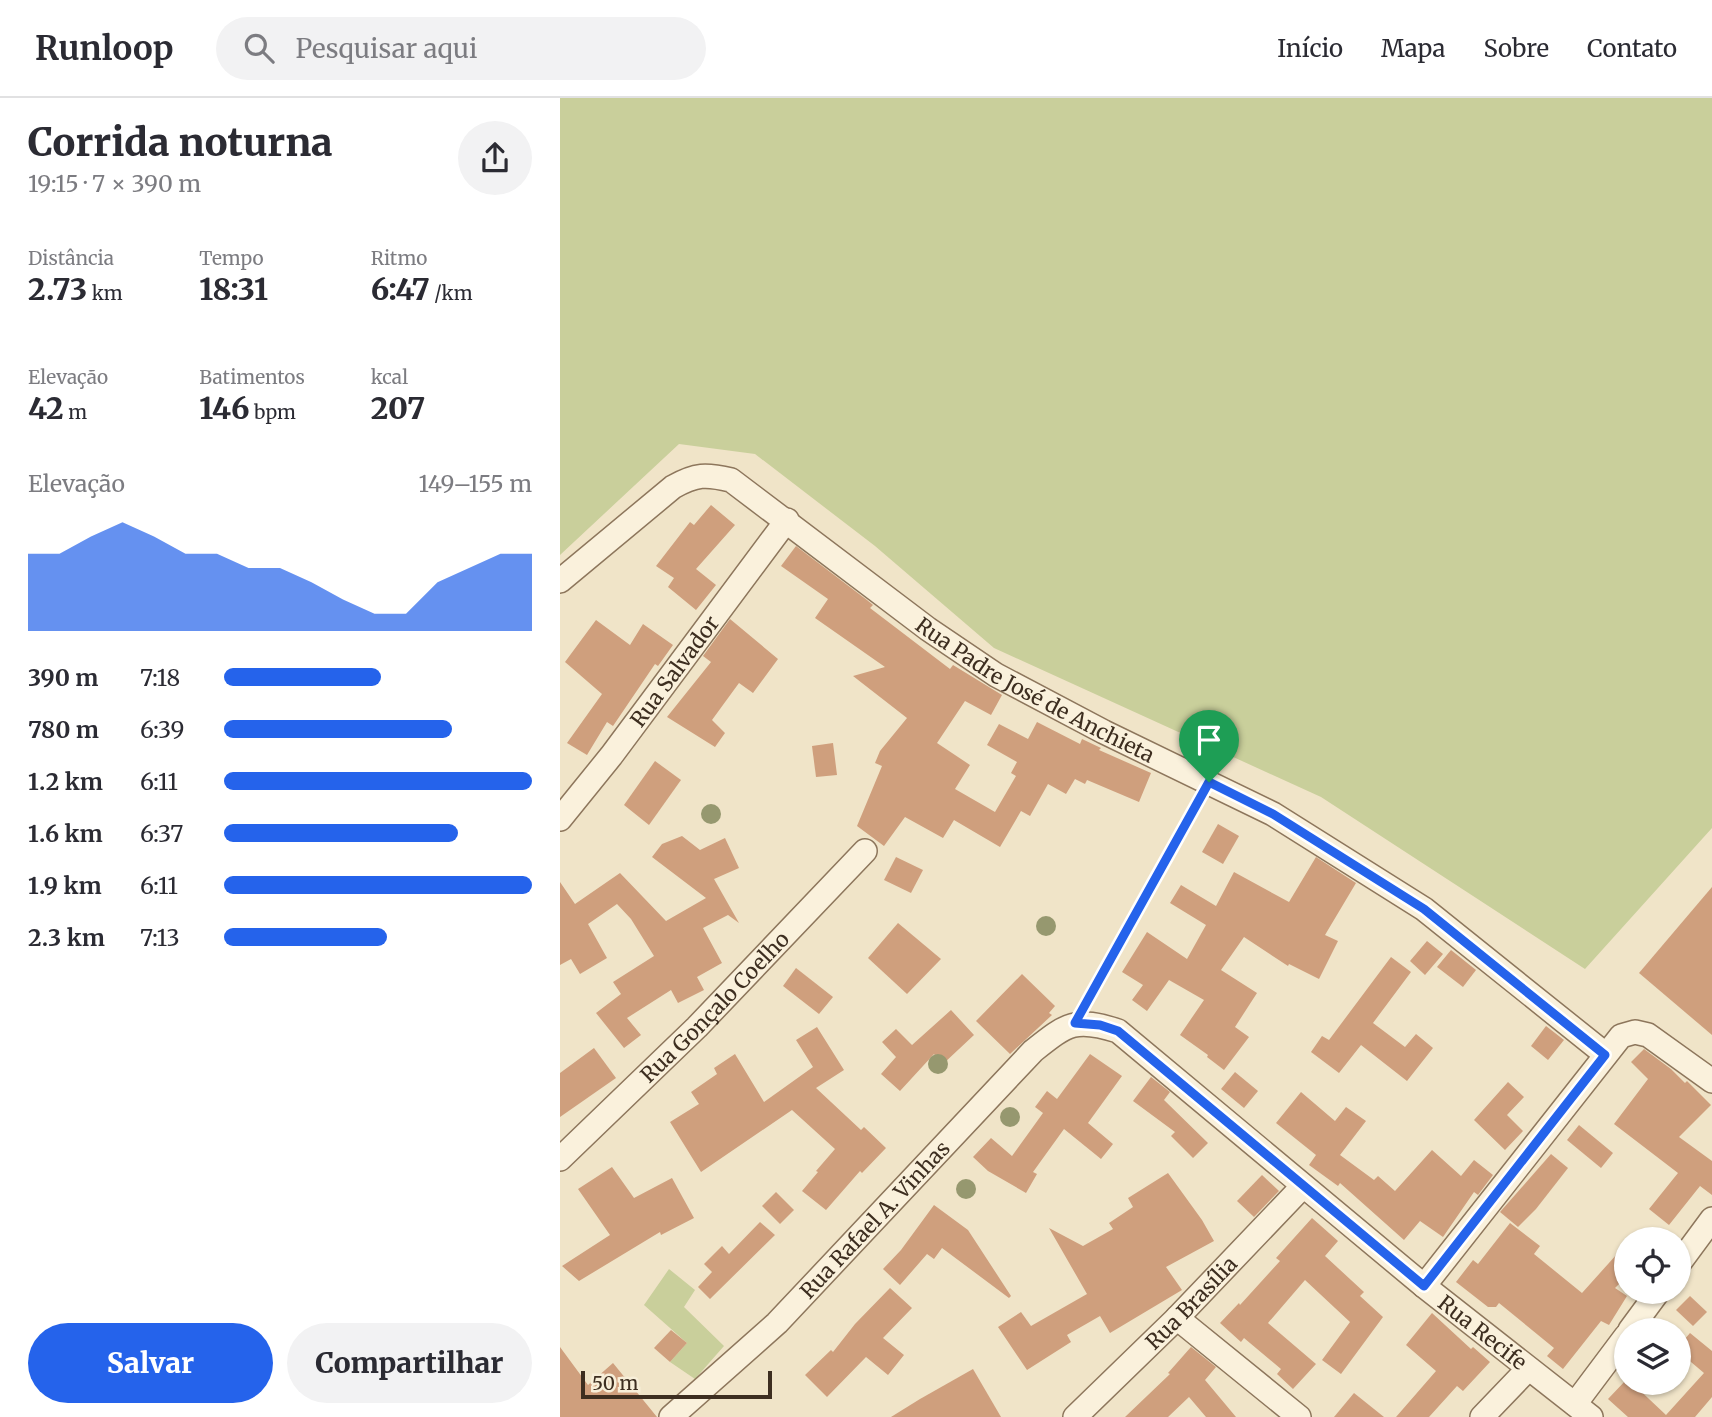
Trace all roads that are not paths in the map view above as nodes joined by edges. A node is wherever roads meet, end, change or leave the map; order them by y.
1 (787, 520) junction
2 (560, 581) edge
3 (560, 819) edge
4 (865, 851) dead end
5 (1075, 1023) joint
6 (1605, 1055) junction
7 (1712, 1081) edge
8 (560, 1158) edge
9 (1303, 1186) junction
10 (1712, 1219) edge
11 (1691, 1247) edge
12 (1424, 1286) junction
13 (1177, 1318) junction
14 (1614, 1357) edge
15 (1528, 1369) junction
16 (1583, 1410) edge
17 (671, 1417) edge
18 (1074, 1417) edge
19 (1299, 1417) edge
20 (1482, 1417) edge

1 - 2 street, Rua Padre José de Anchieta
1 - 3 street, Rua Salvador
1 - 6 street, Rua Padre José de Anchieta
4 - 8 street, Rua Gonçalo Coelho
5 - 9 street, Rua Recife
5 - 17 street, Rua Rafael A. Vinhas
6 - 7 street
6 - 12 street
9 - 12 street, Rua Recife
9 - 13 street, Rua Brasília
10 - 11 street
12 - 15 street, Rua Recife
13 - 18 street, Rua Brasília
13 - 19 street
14 - 16 street
15 - 16 street, Rua Recife
15 - 20 street

